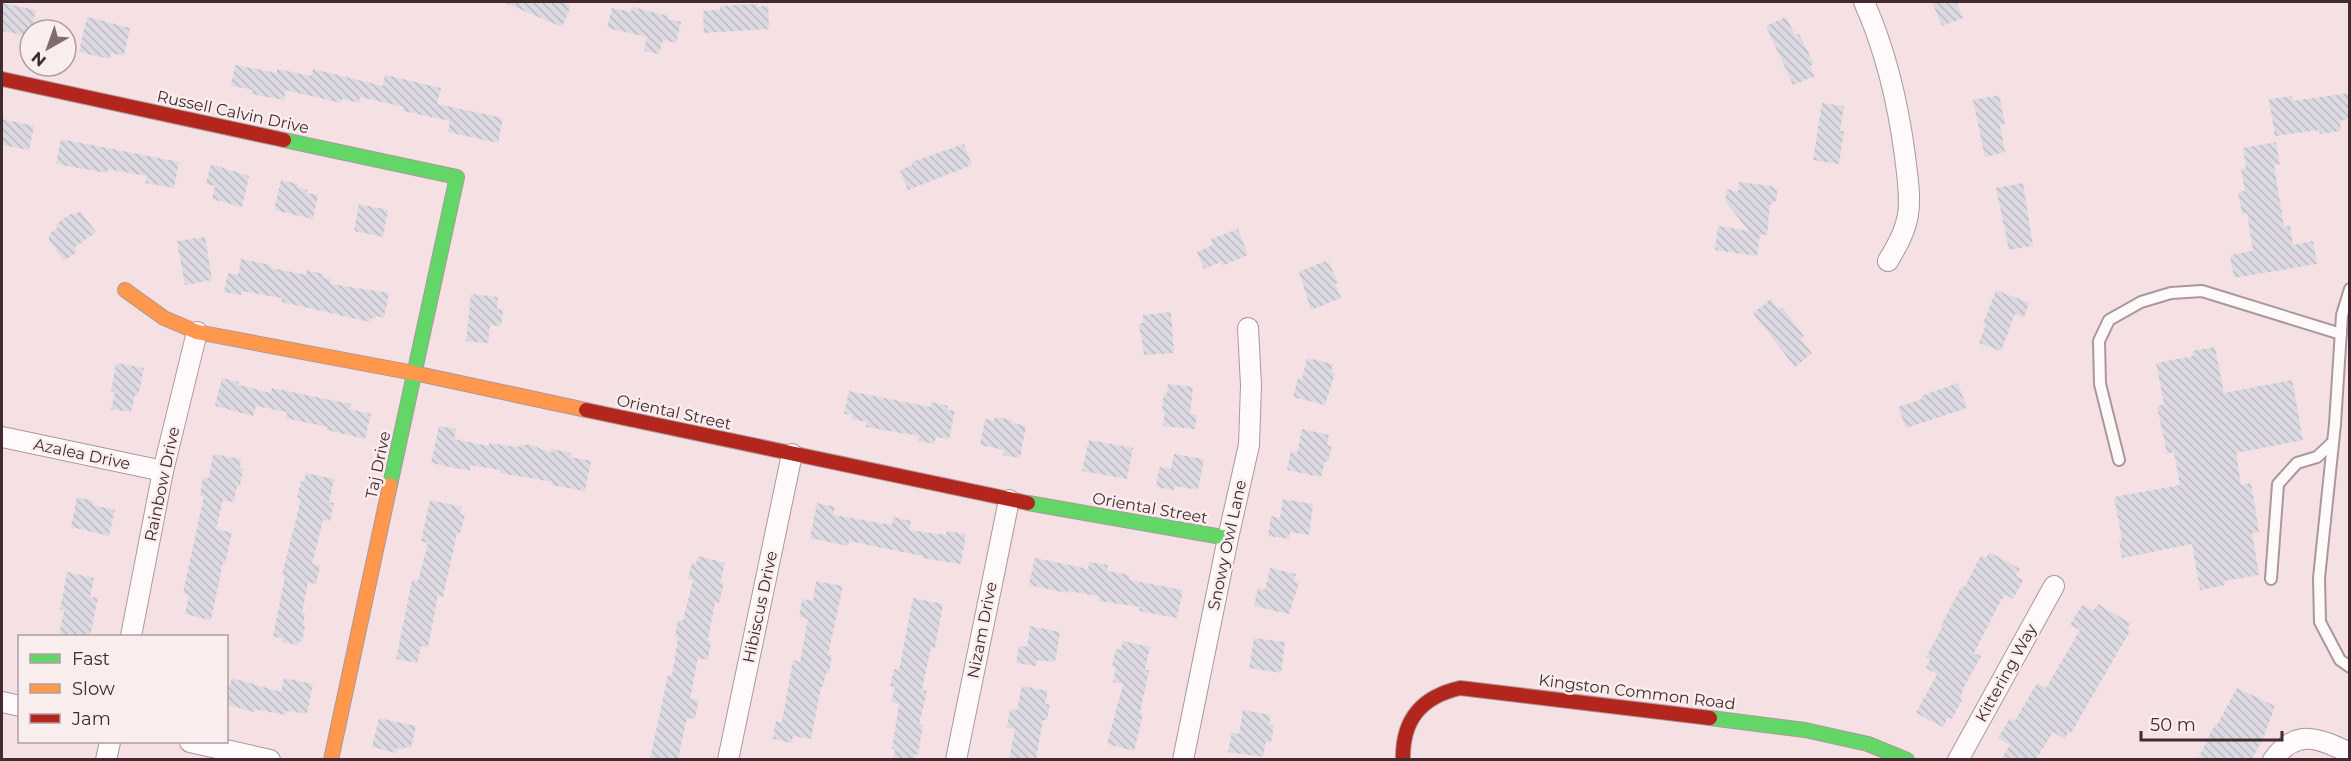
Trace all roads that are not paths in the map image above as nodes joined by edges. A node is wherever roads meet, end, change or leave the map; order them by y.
1 (1864, 2) edge
2 (2, 79) edge
3 (457, 177) joint
4 (1888, 261) dead end
5 (2349, 289) edge
6 (125, 290) dead end
7 (1248, 328) dead end
8 (197, 332) junction
9 (2341, 334) junction
10 (414, 373) junction
11 (2, 437) edge
12 (2333, 442) junction
13 (792, 454) junction
14 (2119, 460) dead end
15 (163, 471) junction
16 (1009, 500) junction
17 (1228, 538) junction
18 (2271, 579) dead end
19 (2054, 586) dead end
20 (131, 635) edge
21 (2349, 668) edge
22 (2, 702) edge
23 (18, 706) edge
24 (110, 743) edge
25 (199, 743) edge
26 (2349, 753) edge
27 (106, 759) edge
28 (270, 759) edge
29 (331, 759) edge
30 (728, 759) edge
31 (956, 759) edge
32 (1183, 759) edge
33 (1403, 759) edge
34 (1907, 759) edge
35 (1958, 759) edge
36 (2273, 759) edge

1 - 4 street
2 - 3 street, Russell Calvin Drive
3 - 10 street, Taj Drive
5 - 9 lane
6 - 8 street, Oriental Street
7 - 17 street, Snowy Owl Lane
8 - 10 street, Oriental Street
8 - 15 street, Rainbow Drive
9 - 12 lane
9 - 14 lane
10 - 13 street, Oriental Street
10 - 29 street, Taj Drive
11 - 15 street, Azalea Drive
12 - 18 lane
12 - 21 lane
13 - 16 street, Oriental Street
13 - 30 street, Hibiscus Drive
15 - 20 street, Rainbow Drive
16 - 17 street, Oriental Street
16 - 31 street, Nizam Drive
17 - 32 street, Snowy Owl Lane
19 - 35 street, Kittering Way
22 - 23 street
24 - 27 street
25 - 28 street
26 - 36 street
33 - 34 street, Kingston Common Road

